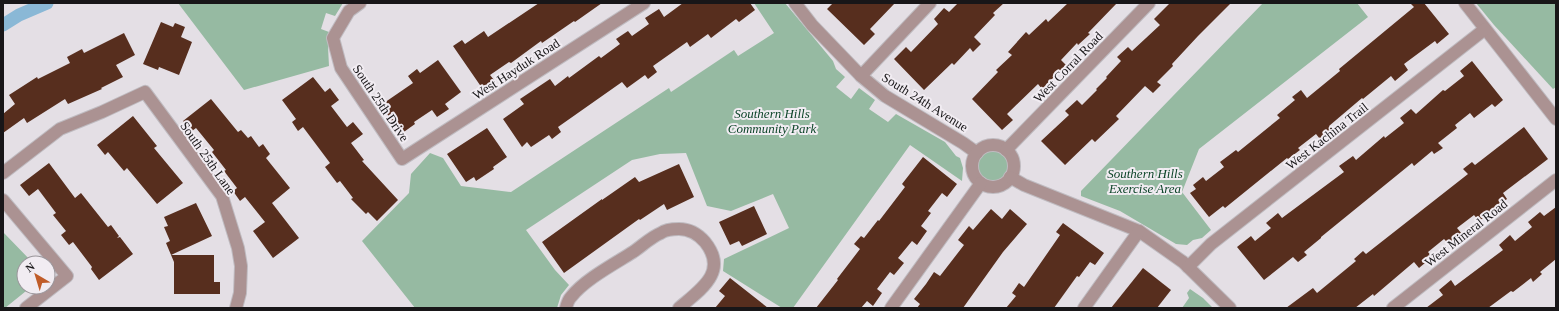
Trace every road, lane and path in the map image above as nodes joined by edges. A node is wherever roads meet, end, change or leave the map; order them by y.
1 (360, 3) edge
2 (644, 3) edge
3 (795, 3) edge
4 (930, 3) edge
5 (1149, 3) edge
6 (1465, 3) edge
7 (1485, 29) junction
8 (860, 76) junction
9 (1556, 119) edge
10 (1006, 150) junction
11 (977, 153) junction
12 (402, 159) joint
13 (3, 173) edge
14 (1010, 177) junction
15 (1556, 180) edge
16 (981, 183) junction
17 (3, 200) edge
18 (1139, 231) junction
19 (1188, 267) junction
20 (26, 308) edge
21 (236, 308) edge
22 (566, 308) edge
23 (679, 308) edge
24 (891, 308) edge
25 (1084, 308) edge
26 (1230, 308) edge
27 (1393, 308) edge

1 - 12 street, South 25th Drive
2 - 12 street, West Hayduk Road
3 - 8 street, South 24th Avenue
4 - 8 street
5 - 10 street, West Corral Road
6 - 7 street
7 - 9 street
7 - 19 street, West Kachina Trail
8 - 11 street, South 24th Avenue
10 - 11 street
10 - 14 street
11 - 16 street
13 - 21 street, South 25th Lane
14 - 16 street
14 - 18 street
15 - 27 street, West Mineral Road
16 - 24 street
17 - 20 street
18 - 19 street
18 - 25 street
19 - 26 street
22 - 23 street

